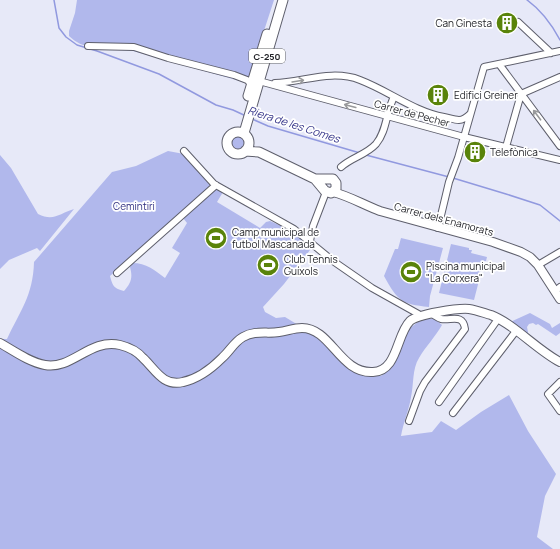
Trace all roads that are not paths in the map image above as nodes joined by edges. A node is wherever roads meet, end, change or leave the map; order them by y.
1 (277, 0) edge
2 (283, 0) edge
3 (518, 22) dead end
4 (88, 46) dead end
5 (560, 50) edge
6 (551, 52) junction
7 (499, 64) junction
8 (560, 77) edge
9 (255, 81) junction
10 (521, 94) junction
11 (394, 97) junction
12 (470, 114) junction
13 (387, 116) junction
14 (241, 132) junction
15 (560, 134) edge
16 (553, 137) junction
17 (464, 138) junction
18 (249, 141) junction
19 (560, 146) edge
20 (506, 147) junction
21 (184, 151) dead end
22 (245, 151) junction
23 (258, 152) junction
24 (560, 160) edge
25 (341, 167) dead end
26 (216, 185) junction
27 (331, 189) junction
28 (438, 228) junction
29 (310, 241) junction
30 (560, 252) edge
31 (538, 265) junction
32 (117, 274) dead end
33 (557, 289) edge
34 (560, 299) edge
35 (432, 314) junction
36 (422, 316) junction
37 (498, 319) junction
38 (516, 331) junction
39 (0, 343) edge
40 (560, 362) edge
41 (560, 382) edge
42 (440, 402) dead end
43 (560, 411) edge
44 (452, 413) dead end
45 (409, 421) dead end

1 - 9 main road, C-250
2 - 9 main road, C-250
3 - 6 street
4 - 9 street, Carrer de Pecher
5 - 6 street
6 - 7 street
7 - 10 street
7 - 12 street
8 - 10 street
9 -> 11 street
13 -> 9 street, Carrer de Pecher
9 - 14 main road, C-250
16 -> 10 street
10 - 20 street
11 - 12 street
11 - 13 street
12 - 17 street
13 - 17 street, Carrer de Pecher
13 - 25 street
14 - 18 main road, C-250
14 - 22 main road, C-250
15 - 16 street
16 - 19 street
17 - 20 street, Carrer de Pecher
17 - 28 street
18 - 22 main road
18 - 23 main road, C-250
20 - 24 street, Carrer de Pecher
21 - 26 street
22 - 23 main road, C-250
23 - 27 main road, C-250
26 - 29 street
26 - 32 street
27 - 28 main road, Carrer dels Enamorats
27 - 29 street
28 - 31 main road, Carrer dels Enamorats
29 - 36 street
30 - 31 street
31 - 33 main road, Carrer dels Enamorats
33 - 34 main road, Carrer dels Enamorats
35 - 36 main road
35 - 37 main road
35 - 45 street
36 - 39 main road
37 - 38 main road
37 - 42 street
38 - 40 main road
38 - 44 street
41 - 43 street

